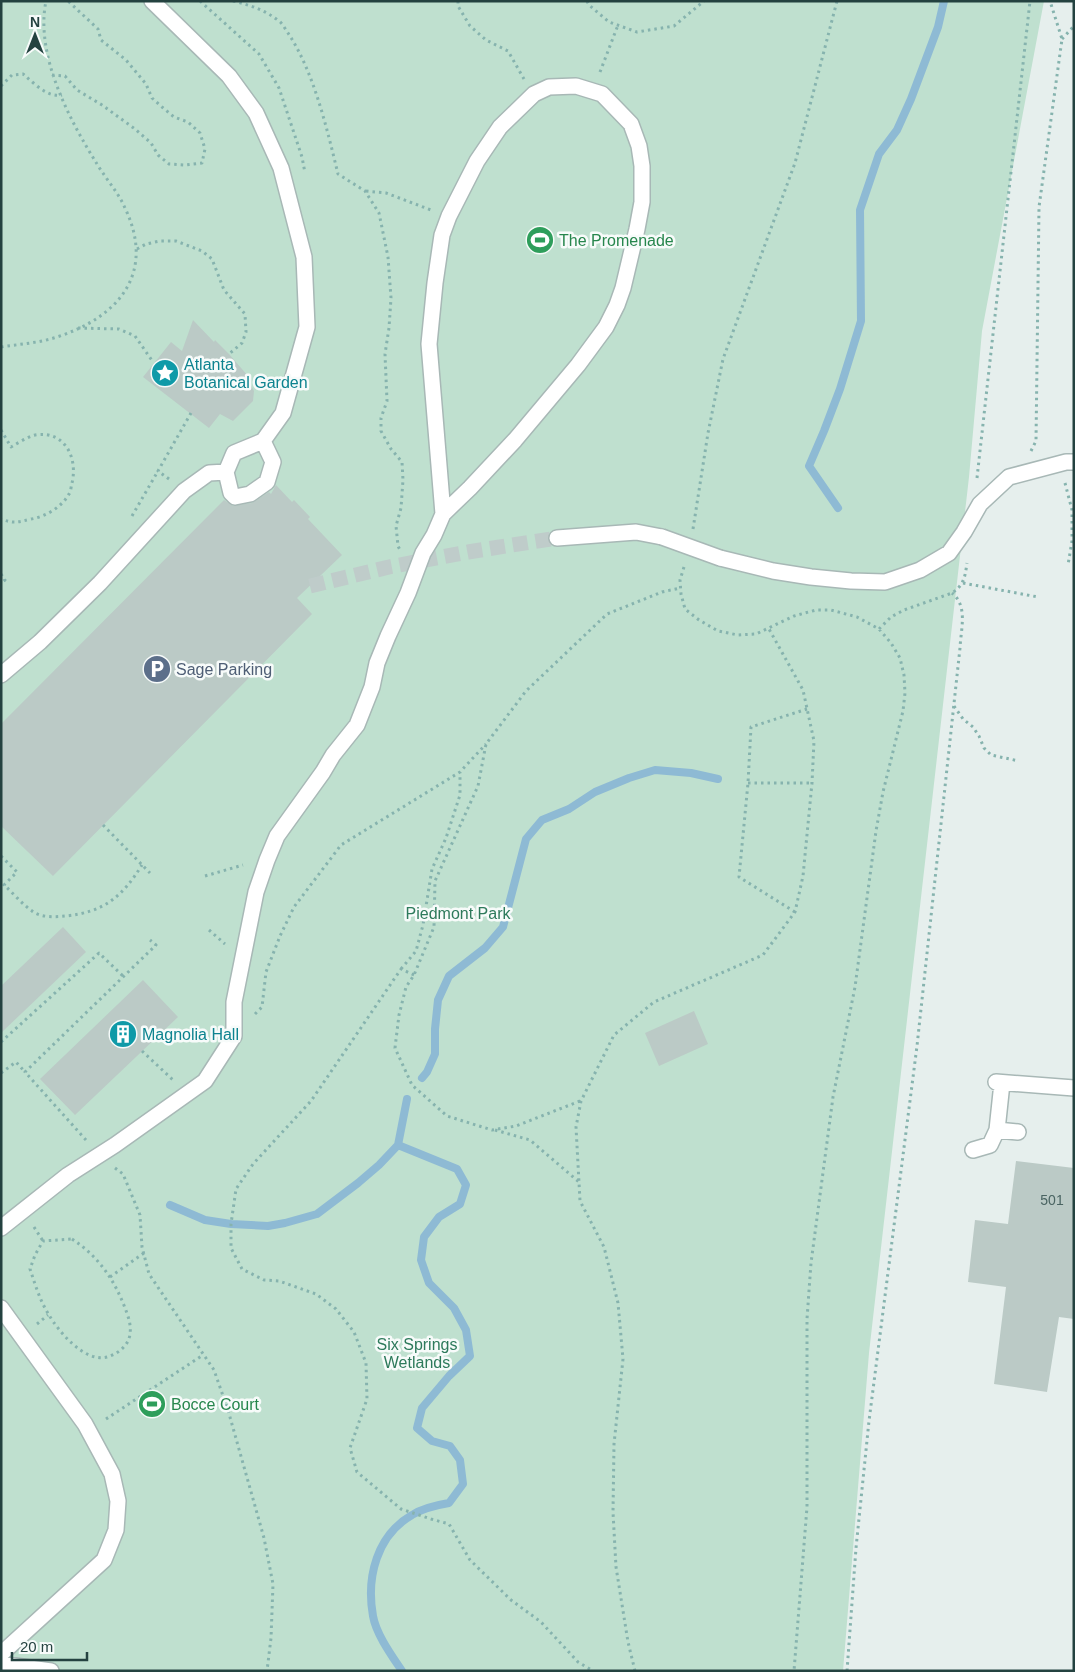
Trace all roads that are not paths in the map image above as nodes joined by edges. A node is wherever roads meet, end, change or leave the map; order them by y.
1 (152, 1) edge
2 (263, 441) junction
3 (1074, 462) edge
4 (226, 472) junction
5 (443, 514) junction
6 (556, 538) tunnel mouth
7 (1, 675) edge
8 (1074, 1088) edge
9 (997, 1130) junction
10 (1018, 1132) dead end
11 (973, 1150) dead end
12 (1, 1228) edge
13 (1, 1308) edge
14 (1, 1654) edge
15 (1, 1664) edge
16 (50, 1671) edge

1 - 2 street
2 - 4 street
2 - 4 street
3 - 6 street, bridge
4 - 7 street
5 - 5 street
5 - 12 street
8 - 9 street
9 - 10 street
9 - 11 street
13 - 14 street
15 - 16 street

